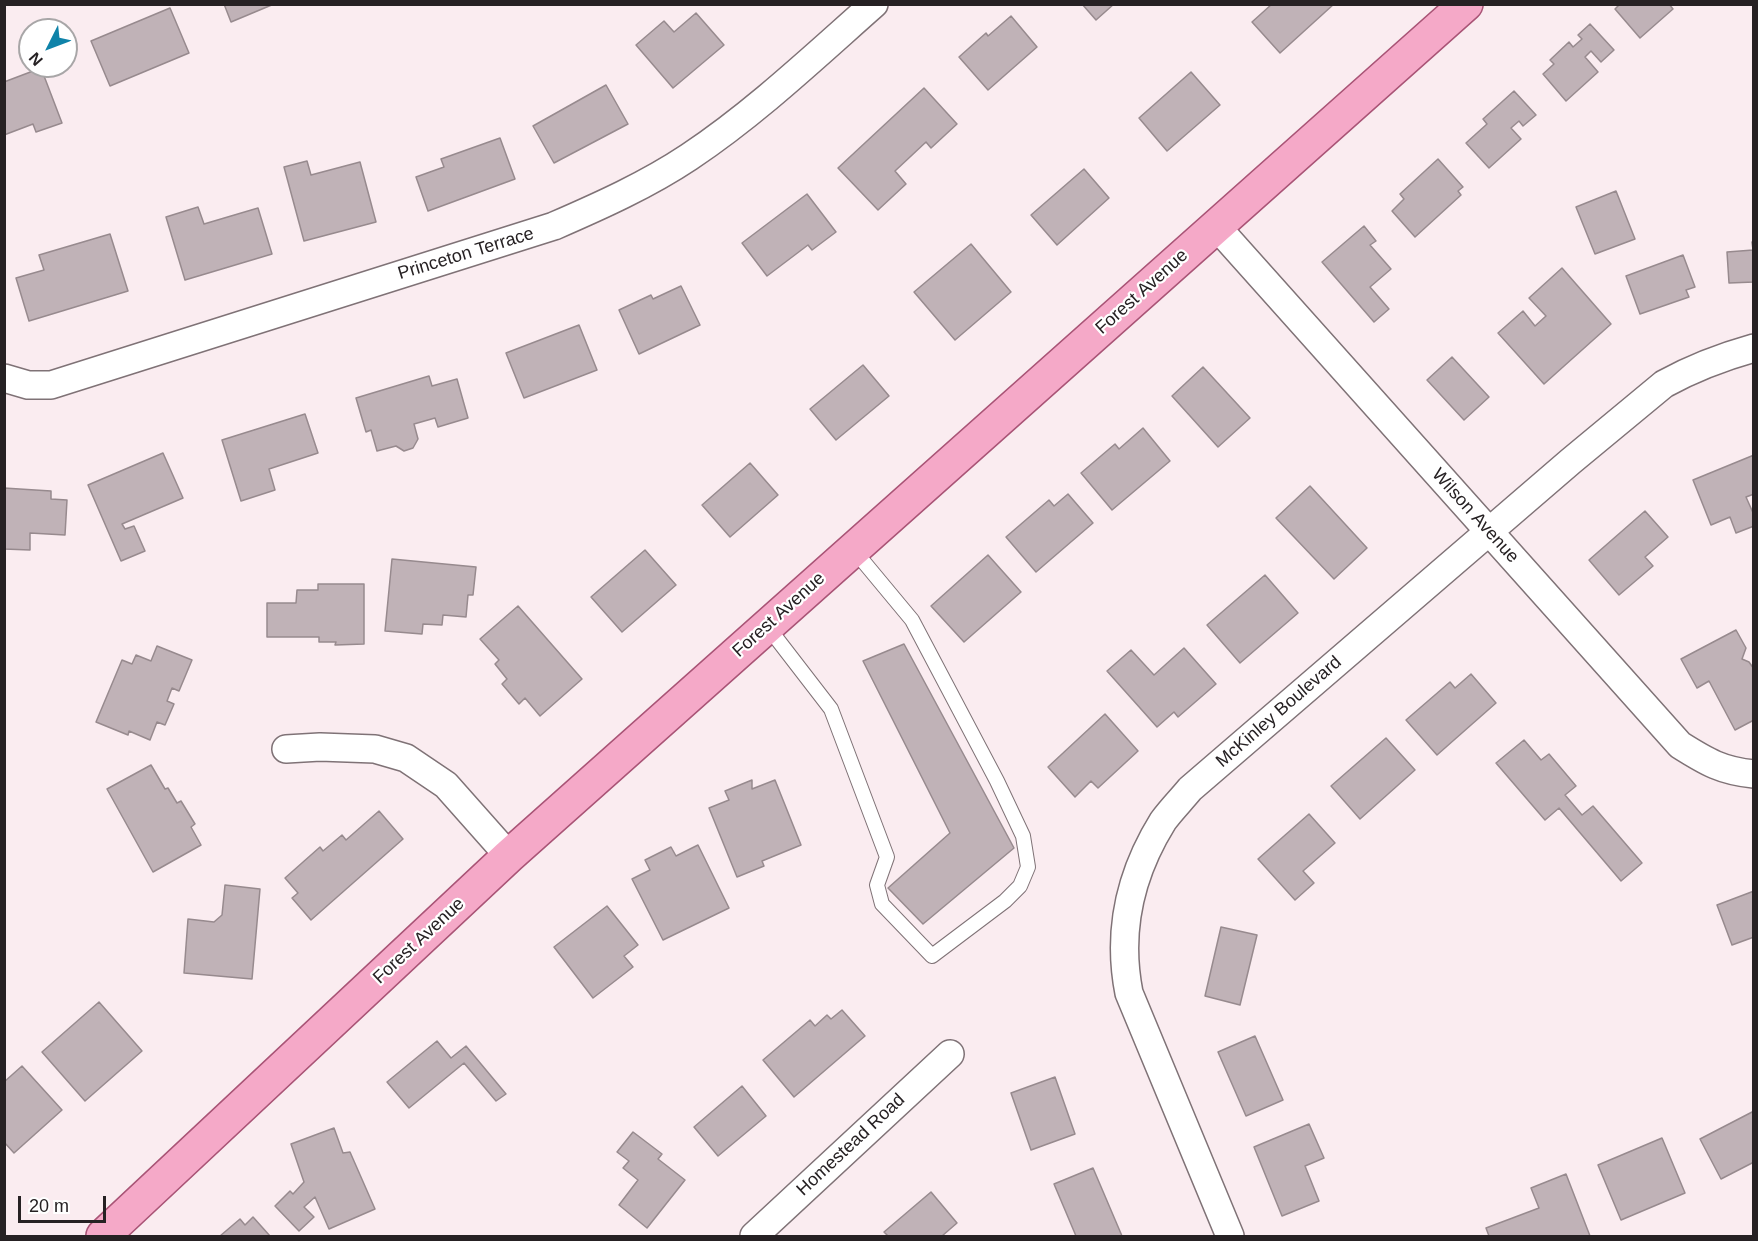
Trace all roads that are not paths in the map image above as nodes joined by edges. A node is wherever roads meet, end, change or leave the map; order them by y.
1 (873, 4) edge
2 (1466, 4) edge
3 (1216, 226) junction
4 (1754, 348) edge
5 (4, 378) edge
6 (1489, 532) junction
7 (853, 549) junction
8 (767, 626) junction
9 (286, 748) dead end
10 (1754, 774) edge
11 (509, 856) junction
12 (950, 1053) dead end
13 (103, 1236) edge
14 (754, 1236) edge
15 (1230, 1236) edge

1 - 5 street, Princeton Terrace
2 - 3 main road, Forest Avenue
3 - 6 street, Wilson Avenue
3 - 7 main road, Forest Avenue
4 - 6 street, McKinley Boulevard
6 - 10 street, Wilson Avenue
6 - 15 street, McKinley Boulevard
7 - 8 main road, Forest Avenue
7 - 8 lane
8 - 11 main road, Forest Avenue
9 - 11 street
11 - 13 main road, Forest Avenue
12 - 14 street, Homestead Road

